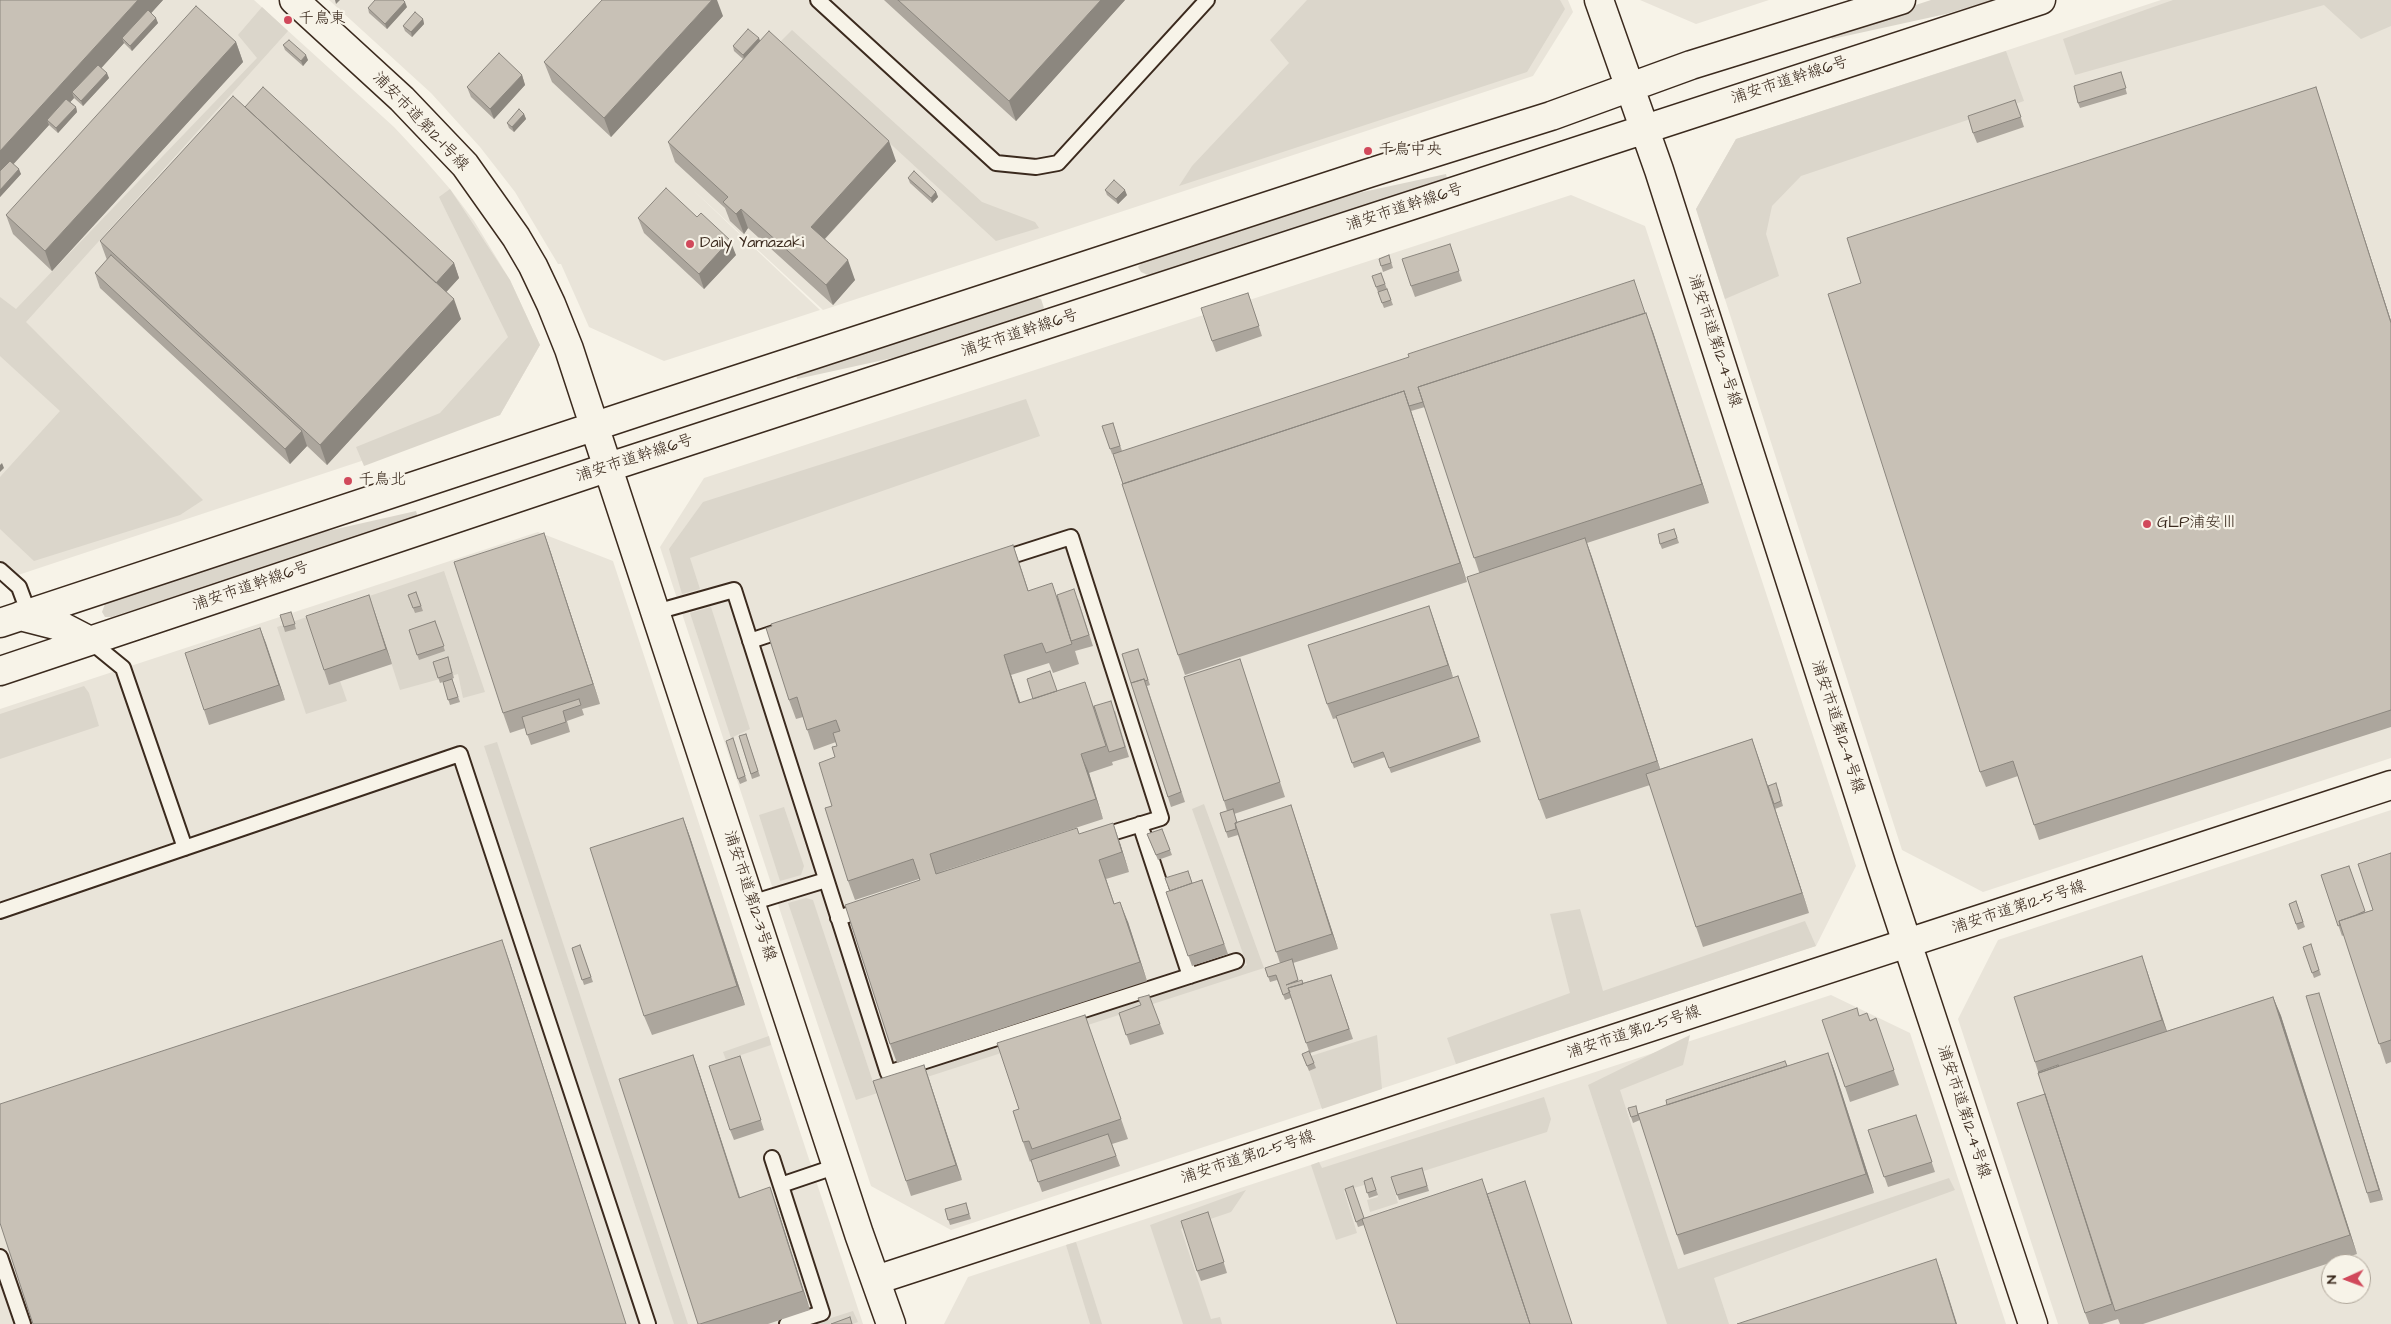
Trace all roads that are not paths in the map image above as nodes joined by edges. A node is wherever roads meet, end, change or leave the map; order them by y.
1 (294, 0) edge
2 (818, 0) edge
3 (1207, 0) edge
4 (1599, 0) edge
5 (1901, 0) edge
6 (2041, 0) edge
7 (1630, 87) junction
8 (1643, 129) junction
9 (595, 426) junction
10 (609, 467) junction
11 (986, 564) edge
12 (0, 570) edge
13 (656, 612) junction
14 (16, 618) edge
15 (798, 625) edge
16 (750, 640) junction
17 (90, 641) junction
18 (0, 671) edge
19 (2391, 785) edge
20 (1140, 824) junction
21 (1083, 842) edge
22 (185, 848) junction
23 (826, 880) junction
24 (751, 903) junction
25 (876, 906) edge
26 (0, 911) edge
27 (838, 918) junction
28 (1908, 944) junction
29 (1236, 961) dead end
30 (1190, 976) junction
31 (772, 1158) dead end
32 (837, 1166) junction
33 (781, 1185) junction
34 (0, 1257) edge
35 (876, 1280) junction
36 (23, 1324) edge
37 (648, 1324) edge
38 (787, 1324) edge
39 (891, 1324) edge
40 (2033, 1324) edge

1 - 9 street, 浦安市道第12-1号線
2 - 3 lane
4 - 7 street, 浦安市道第12-4号線
5 - 7 street
6 - 8 street, 浦安市道幹線6号
7 - 8 street, 浦安市道第12-4号線
7 - 9 street
8 - 10 street, 浦安市道幹線6号
8 - 28 street, 浦安市道第12-4号線
9 - 10 street, 浦安市道第12-1号線
9 - 14 street
10 - 13 street, 浦安市道第12-3号線
10 - 17 street, 浦安市道幹線6号
11 - 20 lane
12 - 14 lane
13 - 16 lane
13 - 24 street, 浦安市道第12-3号線
14 - 17 street
15 - 16 lane
16 - 23 lane
17 - 18 street, 浦安市道幹線6号
17 - 22 lane
19 - 28 street, 浦安市道第12-5号線
20 - 21 lane
20 - 30 lane
22 - 26 lane
22 - 37 lane
23 - 24 lane
23 - 27 lane
24 - 32 street, 浦安市道第12-3号線
25 - 27 lane
27 - 30 lane
28 - 35 street, 浦安市道第12-5号線
28 - 40 street, 浦安市道第12-4号線
29 - 30 lane
31 - 33 lane
32 - 33 lane
32 - 35 street, 浦安市道第12-3号線
33 - 38 lane
34 - 36 lane
35 - 39 street, 浦安市道第12-3号線

